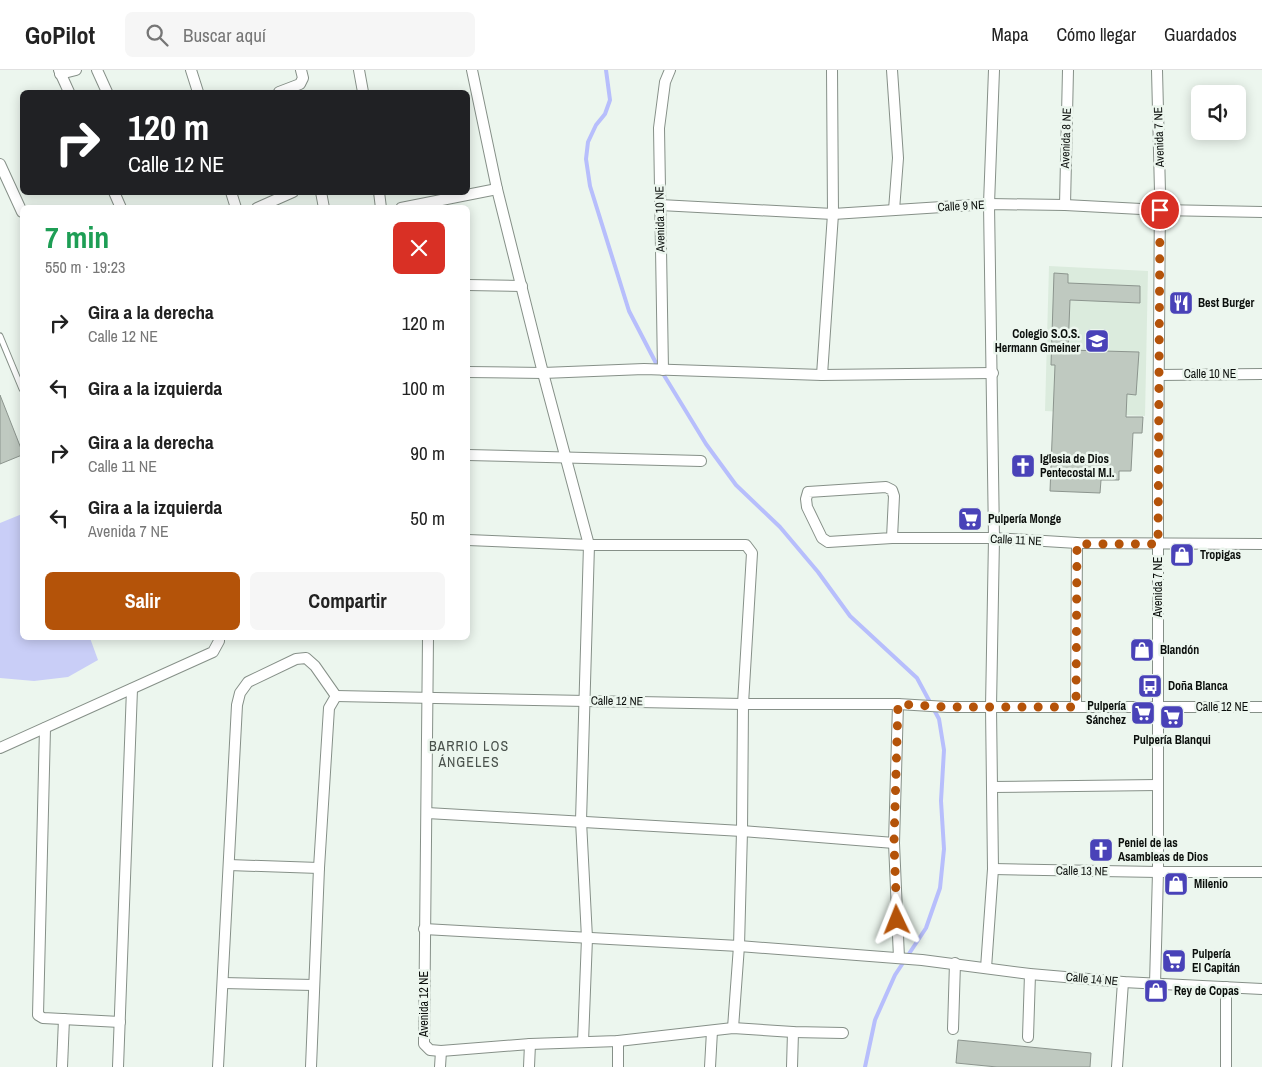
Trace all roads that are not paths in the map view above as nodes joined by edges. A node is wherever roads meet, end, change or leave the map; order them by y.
1 (76, 70) edge
2 (97, 70) edge
3 (191, 70) edge
4 (301, 70) edge
5 (359, 70) edge
6 (472, 70) edge
7 (670, 70) edge
8 (832, 70) edge
9 (892, 70) edge
10 (994, 70) edge
11 (1068, 70) edge
12 (1157, 70) edge
13 (59, 72) edge
14 (68, 90) edge
15 (106, 90) edge
16 (197, 90) edge
17 (284, 90) edge
18 (363, 90) edge
19 (0, 164) edge
20 (497, 189) junction
21 (470, 194) edge
22 (286, 195) edge
23 (467, 195) edge
24 (989, 204) junction
25 (265, 205) edge
26 (416, 205) edge
27 (1064, 205) junction
28 (660, 206) junction
29 (20, 208) edge
30 (894, 210) junction
31 (1160, 210) junction
32 (1262, 212) edge
33 (833, 214) junction
34 (470, 285) edge
35 (522, 286) junction
36 (0, 336) edge
37 (663, 370) junction
38 (470, 372) edge
39 (543, 372) junction
40 (993, 374) junction
41 (1262, 374) edge
42 (822, 375) junction
43 (1159, 375) junction
44 (20, 384) edge
45 (470, 455) edge
46 (567, 458) junction
47 (701, 460) dead end
48 (892, 538) junction
49 (994, 538) junction
50 (470, 540) edge
51 (1077, 544) junction
52 (1158, 544) junction
53 (1262, 544) edge
54 (589, 545) junction
55 (220, 640) edge
56 (428, 640) edge
57 (132, 688) junction
58 (336, 696) junction
59 (428, 698) junction
60 (586, 700) junction
61 (743, 704) junction
62 (898, 704) junction
63 (991, 707) junction
64 (1076, 707) junction
65 (1158, 707) junction
66 (1262, 707) edge
67 (45, 728) junction
68 (0, 748) edge
69 (1157, 784) junction
70 (992, 787) junction
71 (427, 813) junction
72 (581, 821) junction
73 (742, 831) junction
74 (894, 843) junction
75 (229, 865) junction
76 (319, 868) junction
77 (993, 869) junction
78 (1158, 872) junction
79 (1262, 872) edge
80 (424, 929) junction
81 (587, 938) junction
82 (740, 946) junction
83 (901, 959) junction
84 (955, 964) junction
85 (986, 968) junction
86 (1030, 974) junction
87 (1123, 982) junction
88 (223, 983) junction
89 (1155, 984) junction
90 (314, 985) junction
91 (1226, 987) junction
92 (1262, 989) edge
93 (64, 1019) junction
94 (120, 1022) junction
95 (733, 1028) junction
96 (953, 1029) dead end
97 (712, 1031) junction
98 (793, 1032) junction
99 (844, 1033) dead end
100 (1028, 1037) dead end
101 (618, 1041) junction
102 (583, 1042) junction
103 (530, 1044) junction
104 (441, 1051) junction
105 (62, 1067) edge
106 (118, 1067) edge
107 (218, 1067) edge
108 (311, 1067) edge
109 (440, 1067) edge
110 (529, 1067) edge
111 (618, 1067) edge
112 (710, 1067) edge
113 (792, 1067) edge
114 (1117, 1067) edge
115 (1226, 1067) edge

1 - 13 street
2 - 15 street
3 - 16 street
4 - 17 street
5 - 18 street
6 - 20 street
7 - 28 street, Avenida 10 NE
8 - 33 street
9 - 30 street
10 - 24 street
11 - 27 street, Avenida 8 NE
12 - 31 street, Avenida 7 NE
13 - 14 street
19 - 29 street
20 - 21 street
20 - 35 street
22 - 25 street
23 - 26 street
24 - 27 street, Calle 9 NE
24 - 30 street, Calle 9 NE
24 - 40 street
27 - 31 street, Calle 9 NE
28 - 33 street, Calle 9 NE
28 - 37 street, Avenida 10 NE
30 - 33 street, Calle 9 NE
31 - 32 street, Calle 9 NE
31 - 43 street, Avenida 7 NE
33 - 42 street
34 - 35 street
35 - 39 street
36 - 44 lane
37 - 39 street
37 - 42 street
38 - 39 street
39 - 46 street
40 - 42 street
40 - 49 street
41 - 43 street, Calle 10 NE
43 - 52 street, Avenida 7 NE
45 - 46 street
46 - 47 street
46 - 54 street
48 - 48 street, Calle 11 NE
48 - 49 street, Calle 11 NE
49 - 51 street, Calle 11 NE
49 - 63 street
50 - 54 street
51 - 52 street, Calle 11 NE
51 - 64 street
52 - 53 street, Calle 11 NE
52 - 65 street, Avenida 7 NE
54 - 60 street
54 - 61 street
55 - 57 street
56 - 59 street
57 - 67 street
57 - 94 street
58 - 59 street, Calle 12 NE
58 - 75 street
58 - 76 street
59 - 60 street, Calle 12 NE
59 - 71 street
60 - 61 street, Calle 12 NE
60 - 72 street
61 - 62 street, Calle 12 NE
61 - 73 street
62 - 63 street, Calle 12 NE
62 - 74 street
63 - 64 street, Calle 12 NE
63 - 70 street
64 - 65 street, Calle 12 NE
65 - 66 street, Calle 12 NE
65 - 69 street, Avenida 7 NE
67 - 68 street
67 - 93 street
69 - 70 street
69 - 78 street, Avenida 7 NE
70 - 77 street
71 - 72 street
71 - 80 street
72 - 73 street
72 - 81 street
73 - 74 street
73 - 82 street
74 - 83 street
75 - 76 street
75 - 88 street
76 - 90 street
77 - 78 street, Calle 13 NE
77 - 85 street
78 - 79 street, Calle 13 NE
78 - 89 street, Avenida 7 NE
80 - 81 street, Calle 14 NE
80 - 104 street, Avenida 12 NE
81 - 82 street, Calle 14 NE
81 - 102 street
82 - 83 street, Calle 14 NE
82 - 95 street
83 - 84 street, Calle 14 NE
84 - 85 street, Calle 14 NE
84 - 96 street
85 - 86 street, Calle 14 NE
86 - 87 street, Calle 14 NE
86 - 100 street
87 - 89 street, Calle 14 NE
87 - 114 street
88 - 90 street
88 - 107 street
89 - 91 street, Calle 14 NE
90 - 108 street
91 - 92 street, Calle 14 NE
91 - 115 street
93 - 94 street
93 - 105 street
94 - 106 street
95 - 97 street
95 - 98 street
97 - 101 street
97 - 112 street
98 - 99 street
98 - 113 street
101 - 102 street
101 - 111 street
102 - 103 street
103 - 104 street
103 - 110 street
104 - 109 street, Avenida 12 NE

